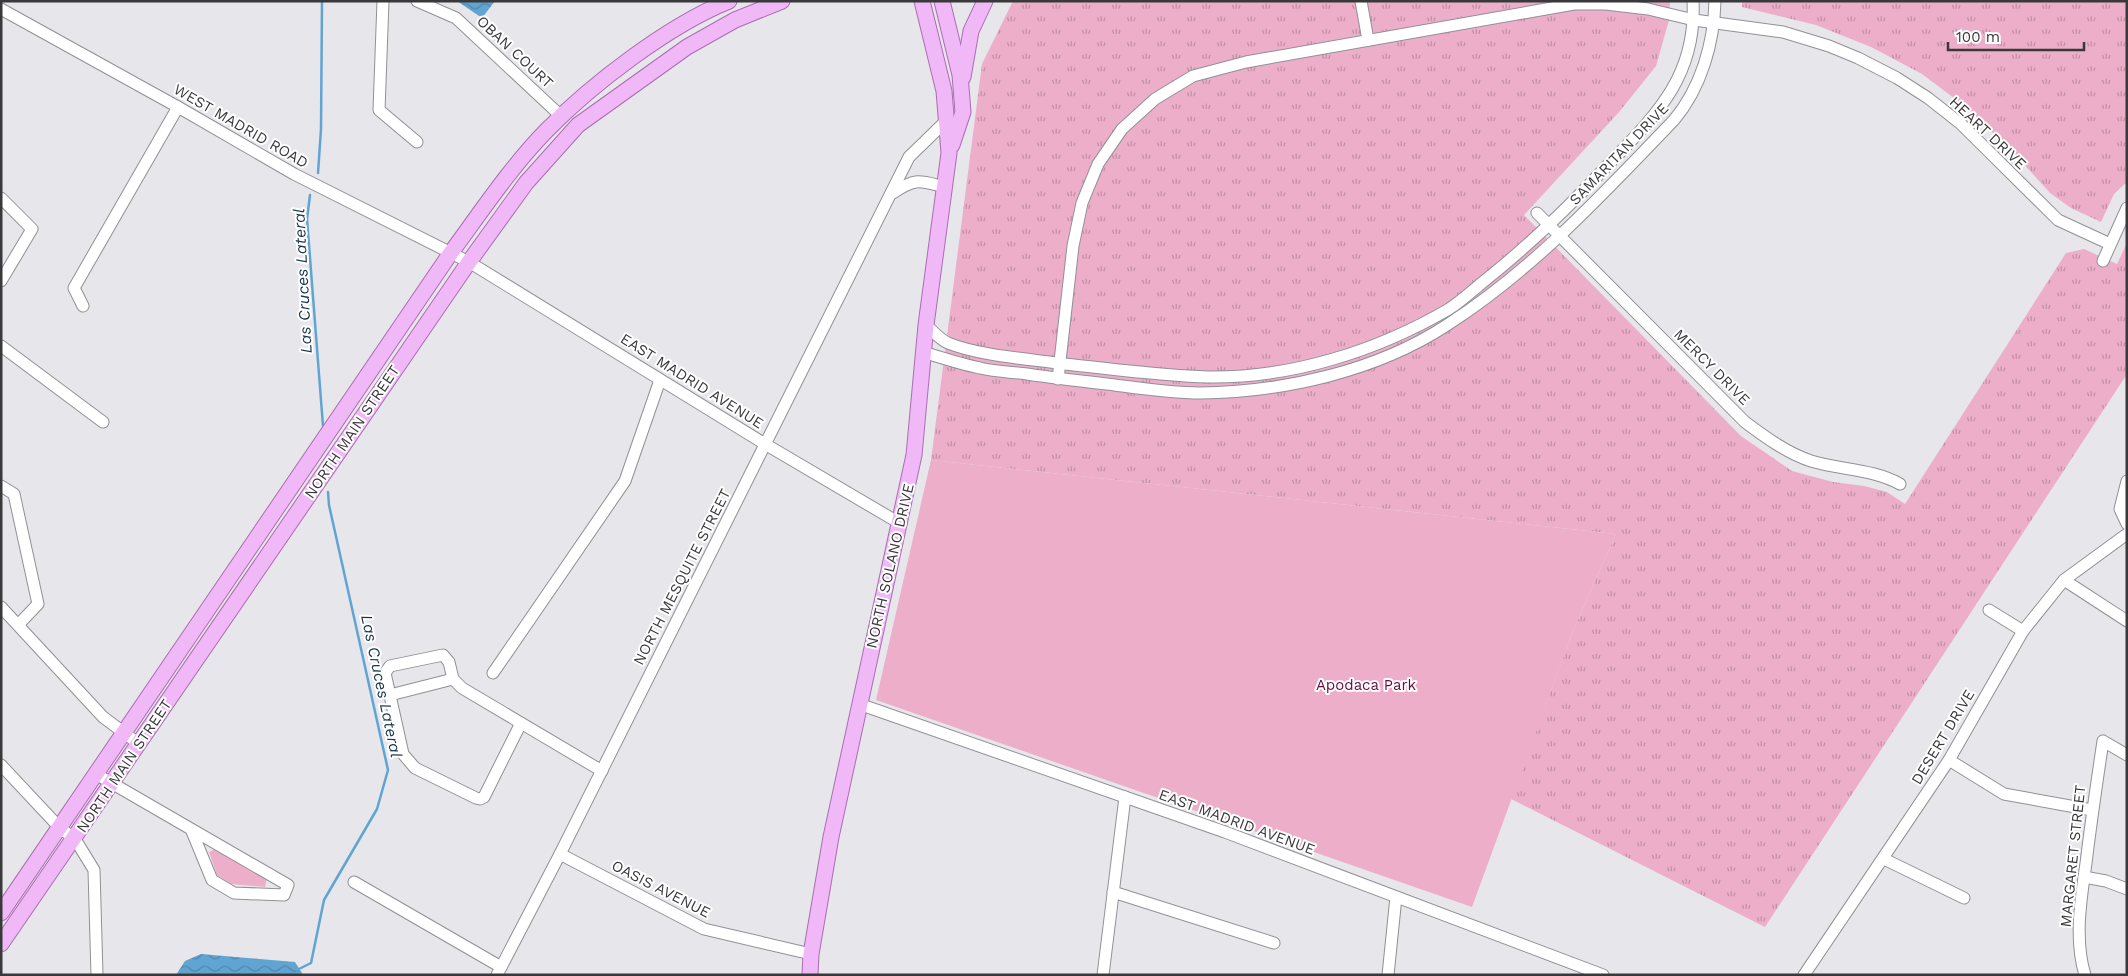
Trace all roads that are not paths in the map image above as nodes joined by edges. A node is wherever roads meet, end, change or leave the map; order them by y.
1 (383, 1) edge
2 (417, 1) edge
3 (729, 1) edge
4 (782, 1) edge
5 (922, 1) edge
6 (942, 1) edge
7 (986, 1) edge
8 (1361, 1) edge
9 (1693, 1) edge
10 (1715, 1) edge
11 (1, 9) edge
12 (1694, 20) junction
13 (1714, 22) junction
14 (1368, 40) junction
15 (961, 84) junction
16 (178, 107) junction
17 (562, 117) junction
18 (947, 120) junction
19 (578, 125) junction
20 (417, 142) dead end
21 (949, 153) junction
22 (945, 187) junction
23 (893, 193) junction
24 (1, 198) edge
25 (2127, 208) edge
26 (1537, 213) dead end
27 (1549, 225) junction
28 (1560, 236) junction
29 (2110, 244) junction
30 (450, 254) junction
31 (2103, 261) dead end
32 (469, 262) junction
33 (1, 281) edge
34 (83, 306) dead end
35 (926, 325) junction
36 (1418, 325) junction
37 (1424, 338) junction
38 (1, 346) edge
39 (923, 352) junction
40 (1059, 363) junction
41 (1278, 371) junction
42 (1058, 379) junction
43 (660, 380) junction
44 (360, 386) junction
45 (1279, 386) junction
46 (376, 397) junction
47 (103, 422) dead end
48 (765, 444) junction
49 (2127, 481) edge
50 (1900, 484) dead end
51 (1, 486) edge
52 (901, 524) junction
53 (2127, 524) edge
54 (2127, 534) edge
55 (2064, 580) junction
56 (1, 607) edge
57 (1989, 610) dead end
58 (2127, 621) edge
59 (19, 624) junction
60 (2022, 631) junction
61 (493, 673) dead end
62 (453, 679) junction
63 (390, 695) junction
64 (858, 704) junction
65 (521, 723) junction
66 (124, 734) junction
67 (139, 744) junction
68 (2127, 755) edge
69 (1949, 760) junction
70 (1, 765) edge
71 (602, 771) junction
72 (96, 774) junction
73 (112, 784) junction
74 (1125, 797) junction
75 (2092, 810) junction
76 (60, 828) junction
77 (191, 829) junction
78 (75, 839) junction
79 (560, 854) junction
80 (1884, 859) junction
81 (2084, 877) junction
82 (354, 882) dead end
83 (2127, 889) edge
84 (1113, 892) junction
85 (1396, 897) junction
86 (1964, 898) dead end
87 (1, 913) edge
88 (1274, 943) dead end
89 (1, 944) edge
90 (811, 954) junction
91 (499, 971) edge
92 (97, 975) edge
93 (810, 975) edge
94 (1103, 975) edge
95 (1388, 975) edge
96 (1603, 975) edge
97 (1804, 975) edge
98 (2085, 975) edge

1 - 20 street
2 - 17 street, OBAN COURT
3 - 17 main road, NORTH MAIN STREET
4 - 19 main road, NORTH MAIN STREET
5 - 18 main road, NORTH SOLANO DRIVE
6 - 15 main road, NORTH SOLANO DRIVE
7 - 15 main road
8 - 14 street
9 - 12 street, SAMARITAN DRIVE
10 - 13 street, SAMARITAN DRIVE
11 - 16 street, WEST MADRID ROAD
12 - 13 street, HEART DRIVE
12 - 14 street, HEART DRIVE
12 - 27 street, SAMARITAN DRIVE
13 - 28 street, SAMARITAN DRIVE
13 - 29 street, HEART DRIVE
14 - 40 street, HEART DRIVE
15 - 21 main road, NORTH SOLANO DRIVE
16 - 30 street, WEST MADRID ROAD
16 - 34 street
17 - 19 main road
17 - 30 main road, NORTH MAIN STREET
18 - 21 main road, NORTH SOLANO DRIVE
18 - 23 street, NORTH MESQUITE STREET
19 - 32 main road, NORTH MAIN STREET
21 - 22 main road, NORTH SOLANO DRIVE
22 - 23 street
22 - 35 main road, NORTH SOLANO DRIVE
23 - 48 street, NORTH MESQUITE STREET
24 - 33 street
25 - 29 street
26 - 27 street, MERCY DRIVE
27 - 28 street, MERCY DRIVE
27 - 36 street, SAMARITAN DRIVE
28 - 37 street, SAMARITAN DRIVE
28 - 50 street, MERCY DRIVE
29 - 31 street
30 - 32 street, WEST MADRID ROAD
30 - 44 main road, NORTH MAIN STREET
32 - 43 street, EAST MADRID AVENUE
32 - 46 main road, NORTH MAIN STREET
35 - 39 main road, NORTH SOLANO DRIVE
35 - 40 street, SAMARITAN DRIVE
36 - 37 street
36 - 41 street, SAMARITAN DRIVE
37 - 45 street, SAMARITAN DRIVE
38 - 47 street
39 - 42 street, SAMARITAN DRIVE
39 - 52 main road, NORTH SOLANO DRIVE
40 - 41 street, SAMARITAN DRIVE
40 - 42 street, HEART DRIVE
41 - 45 street
42 - 45 street, SAMARITAN DRIVE
43 - 48 street, EAST MADRID AVENUE
43 - 61 street
44 - 46 main road
44 - 66 main road, NORTH MAIN STREET
46 - 67 main road, NORTH MAIN STREET
48 - 52 street, EAST MADRID AVENUE
48 - 71 street, NORTH MESQUITE STREET
49 - 53 street
51 - 59 street
52 - 64 main road, NORTH SOLANO DRIVE
54 - 55 street, DESERT DRIVE
55 - 58 street
55 - 60 street, DESERT DRIVE
56 - 59 street
57 - 60 street
59 - 66 street
60 - 69 street, DESERT DRIVE
62 - 63 street
62 - 63 street
62 - 65 street
63 - 65 street
64 - 74 street, EAST MADRID AVENUE
64 - 90 main road, NORTH SOLANO DRIVE
65 - 71 street
66 - 67 street
66 - 72 main road, NORTH MAIN STREET
67 - 73 main road, NORTH MAIN STREET
68 - 75 street, MARGARET STREET
69 - 75 street
69 - 80 street, DESERT DRIVE
70 - 76 street
71 - 79 street, NORTH MESQUITE STREET
72 - 73 street
72 - 76 main road, NORTH MAIN STREET
73 - 77 street
73 - 78 main road, NORTH MAIN STREET
74 - 84 street
74 - 85 street, EAST MADRID AVENUE
75 - 81 street, MARGARET STREET
76 - 78 street
76 - 87 main road, NORTH MAIN STREET
77 - 77 street
78 - 89 main road, NORTH MAIN STREET
78 - 92 street
79 - 90 street, OASIS AVENUE
79 - 91 street, NORTH MESQUITE STREET
80 - 86 street
80 - 97 street, DESERT DRIVE
81 - 83 street
81 - 98 street, MARGARET STREET
82 - 91 street
84 - 88 street
84 - 94 street
85 - 95 street
85 - 96 street, EAST MADRID AVENUE
90 - 93 main road, NORTH SOLANO DRIVE

